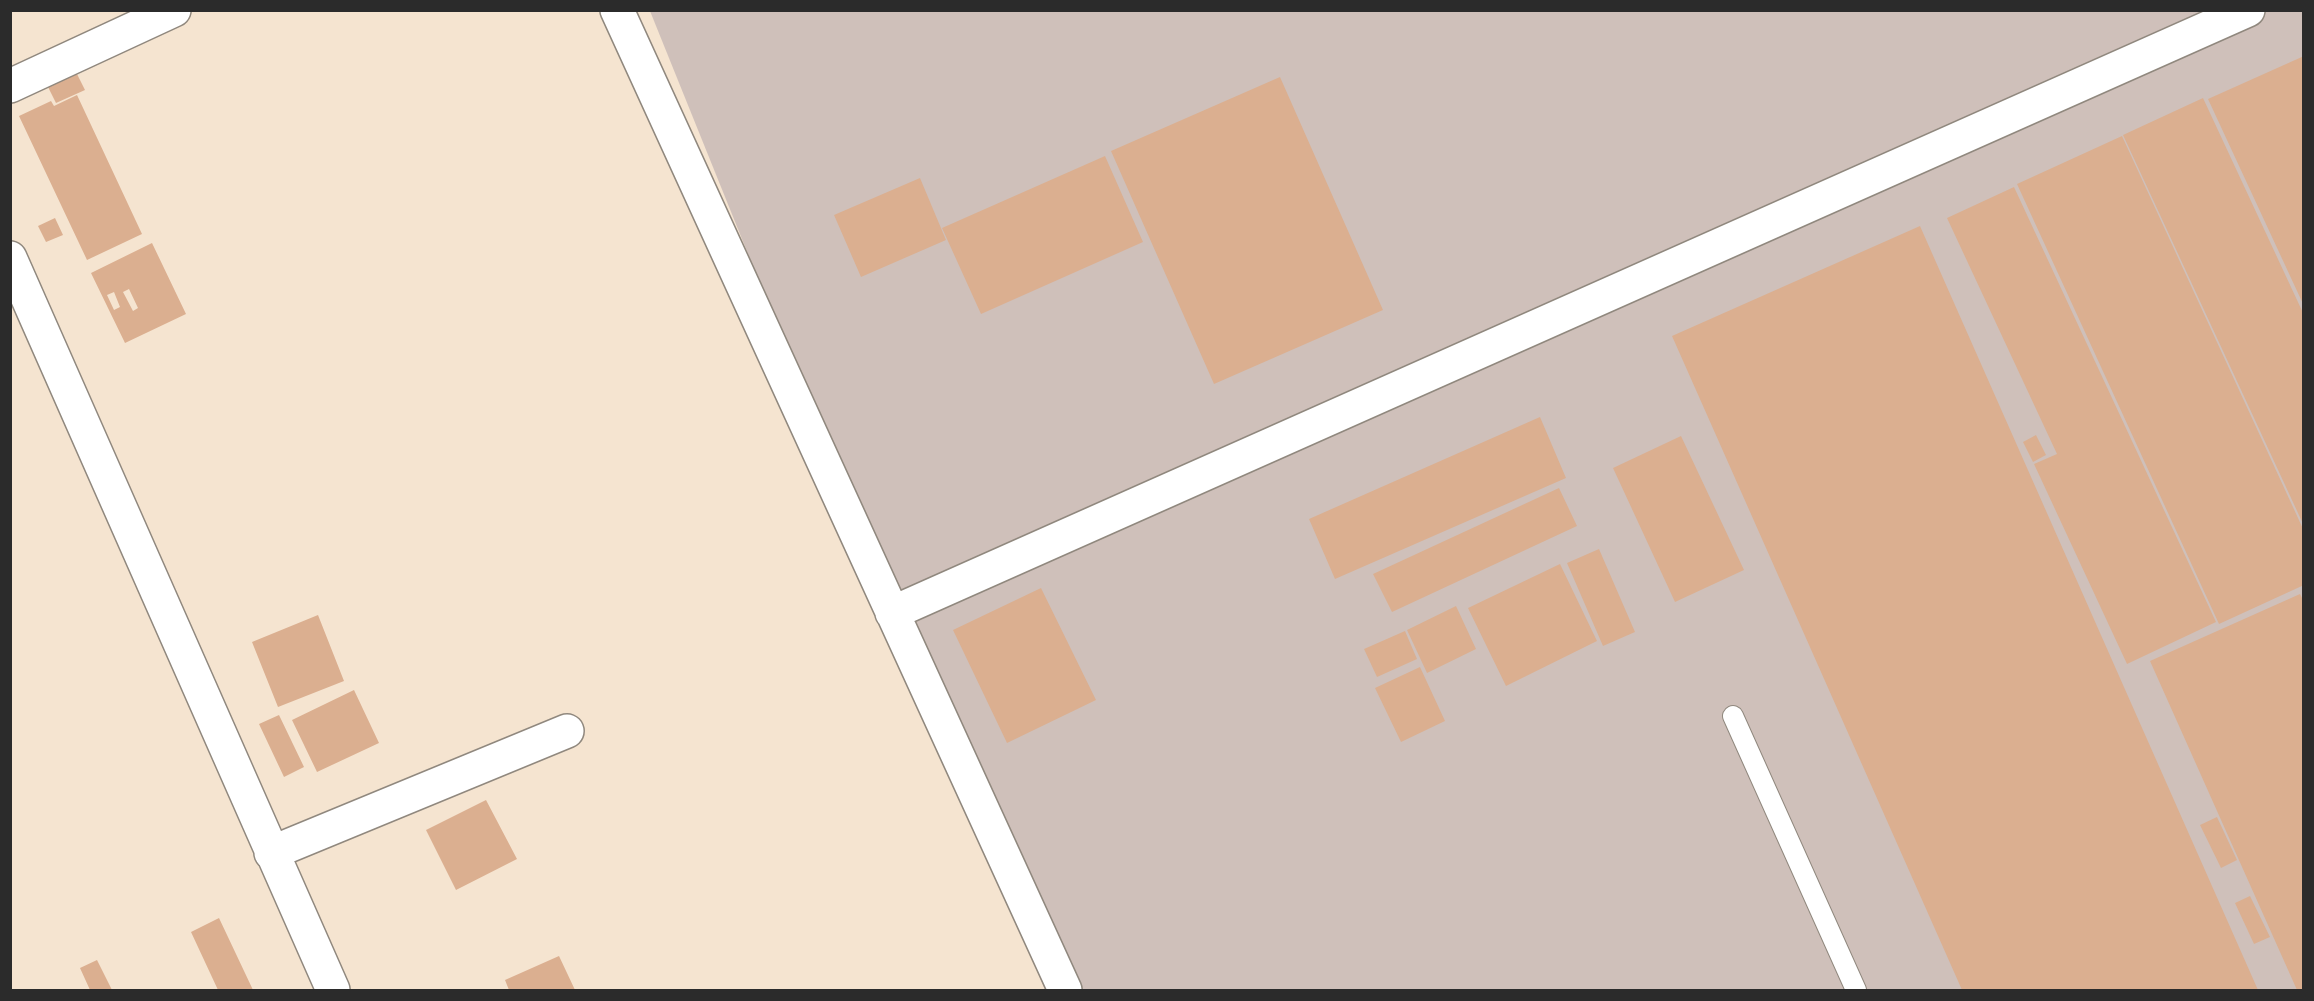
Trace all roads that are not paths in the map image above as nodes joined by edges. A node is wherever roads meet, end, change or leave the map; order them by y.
1 (174, 10) edge
2 (617, 10) edge
3 (2248, 10) edge
4 (10, 86) edge
5 (10, 258) edge
6 (892, 613) junction
7 (1733, 716) dead end
8 (567, 731) dead end
9 (271, 853) junction
10 (333, 990) edge
11 (1065, 990) edge
12 (1856, 990) edge

1 - 4 street
2 - 6 street
3 - 6 street
5 - 9 street
6 - 11 street
7 - 12 lane
8 - 9 street
9 - 10 street

